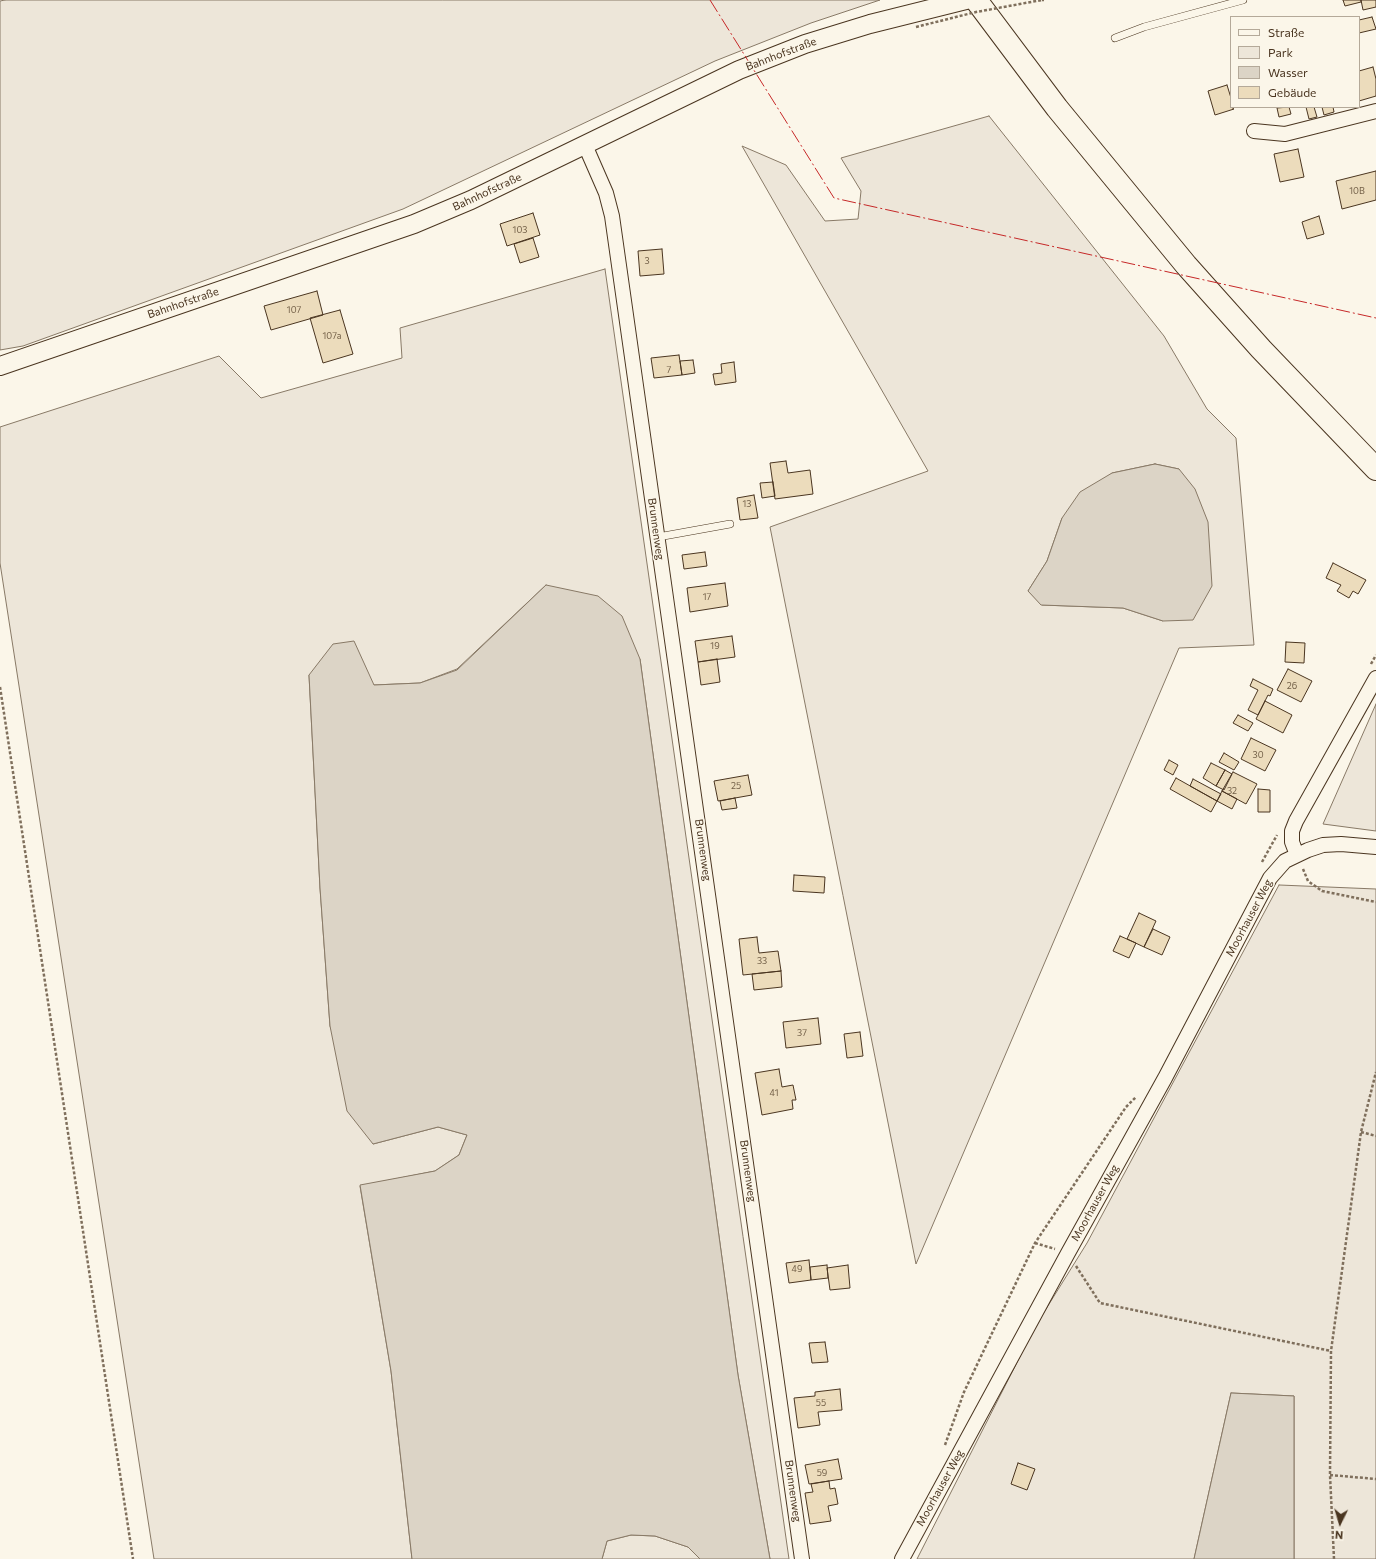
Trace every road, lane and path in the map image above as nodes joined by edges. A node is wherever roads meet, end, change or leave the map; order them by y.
1 (966, 0) edge
2 (976, 0) edge
3 (1043, 0) edge
4 (1243, 0) edge
5 (915, 19) junction
6 (1115, 38) dead end
7 (1376, 111) edge
8 (1254, 131) dead end
9 (584, 146) junction
10 (0, 366) edge
11 (1376, 469) edge
12 (730, 524) dead end
13 (658, 537) junction
14 (1376, 678) edge
15 (0, 687) edge
16 (1376, 847) edge
17 (1297, 855) junction
18 (1376, 902) edge
19 (1376, 1072) edge
20 (1141, 1092) dead end
21 (1361, 1132) junction
22 (1376, 1136) edge
23 (1034, 1243) junction
24 (1068, 1253) junction
25 (1331, 1351) junction
26 (944, 1450) dead end
27 (1330, 1475) junction
28 (1376, 1479) edge
29 (133, 1559) edge
30 (802, 1559) edge
31 (902, 1559) edge
32 (1334, 1559) edge

1 - 5 street, Bahnhofstraße
2 - 11 highway
3 - 5 path, bridge
4 - 6 lane
5 - 9 street, Bahnhofstraße
7 - 8 street
9 - 10 street, Bahnhofstraße
9 - 13 street, Brunnenweg
12 - 13 lane
13 - 30 street, Brunnenweg
14 - 17 street
15 - 29 path
16 - 17 street, Moorhauser Weg
17 - 18 path
17 - 24 street, Moorhauser Weg
19 - 21 path
20 - 23 path
21 - 22 path
21 - 25 path
23 - 24 path
23 - 26 path
24 - 25 path
24 - 31 street, Moorhauser Weg
25 - 27 path
27 - 28 path
27 - 32 path

